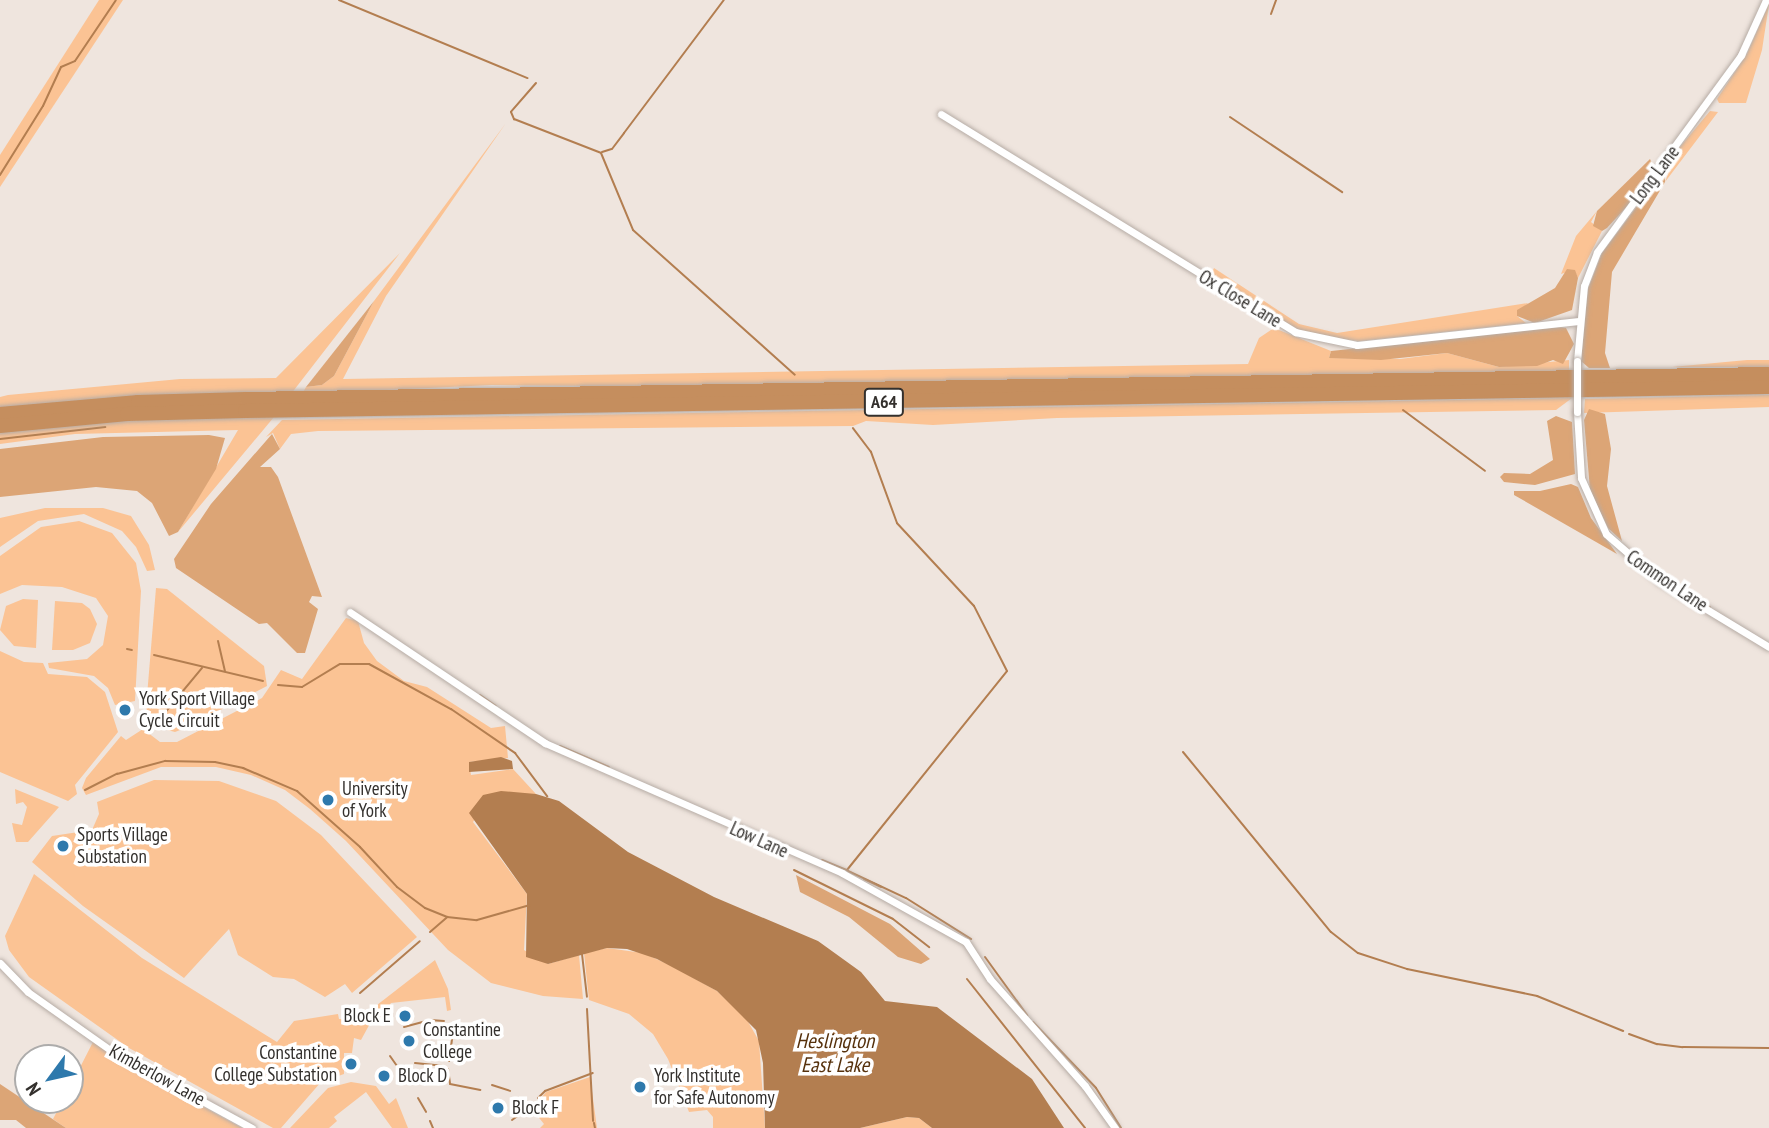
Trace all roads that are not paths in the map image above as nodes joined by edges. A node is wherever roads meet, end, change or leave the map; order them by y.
1 (1766, 0) edge
2 (941, 114) dead end
3 (1579, 321) junction
4 (1577, 361) joint
5 (1769, 374) edge
6 (1769, 387) edge
7 (0, 414) edge
8 (0, 426) edge
9 (350, 612) dead end
10 (1769, 647) edge
11 (0, 963) edge
12 (252, 1128) edge
13 (1115, 1128) edge

1 - 3 street, Long Lane
2 - 3 street, Ox Close Lane
3 - 4 street, Long Lane
4 - 10 street, Common Lane, bridge
5 - 7 highway, A64
6 - 8 highway, A64
9 - 13 street, Low Lane
11 - 12 street, Kimberlow Lane

